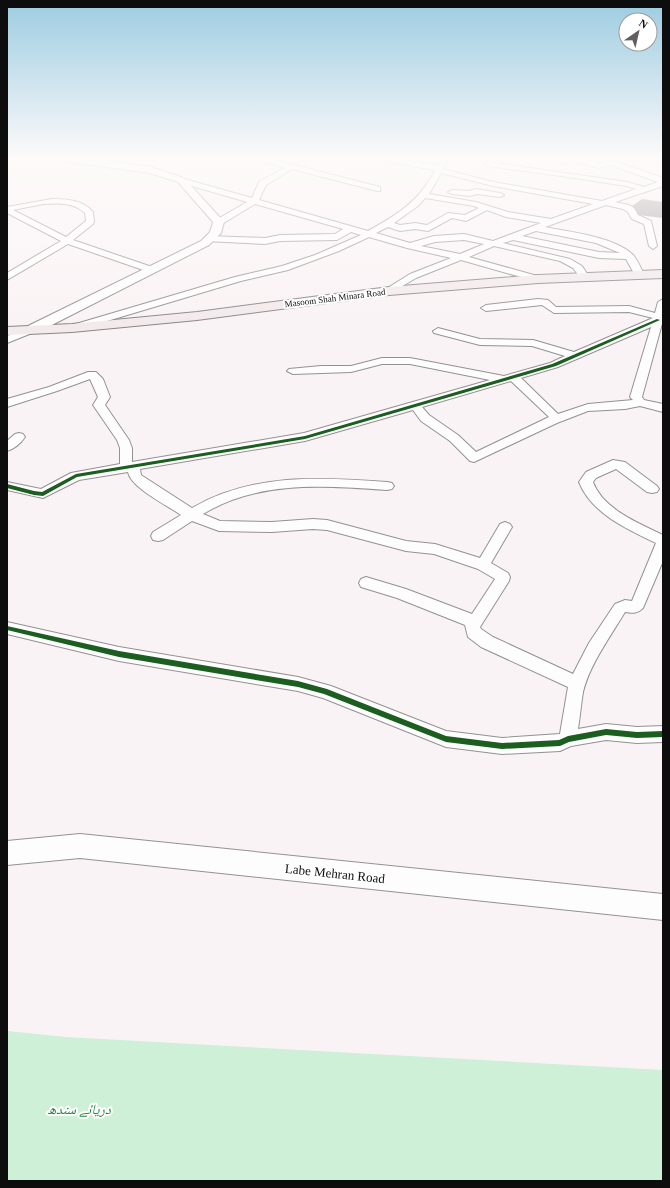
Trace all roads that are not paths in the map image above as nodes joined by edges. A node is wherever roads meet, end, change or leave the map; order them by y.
1 (14, 213) edge
2 (89, 213) edge
3 (211, 213) edge
4 (233, 213) edge
5 (296, 213) edge
6 (402, 213) edge
7 (475, 213) edge
8 (504, 213) edge
9 (575, 213) edge
10 (633, 213) edge
11 (219, 222) junction
12 (552, 222) junction
13 (388, 224) junction
14 (428, 228) junction
15 (535, 228) junction
16 (349, 229) junction
17 (368, 234) junction
18 (512, 237) junction
19 (471, 238) junction
20 (209, 239) junction
21 (67, 241) junction
22 (495, 243) junction
23 (410, 246) junction
24 (653, 246) dead end
25 (630, 256) junction
26 (460, 257) junction
27 (152, 270) junction
28 (663, 274) edge
29 (639, 275) junction
30 (7, 277) edge
31 (586, 278) junction
32 (538, 279) junction
33 (389, 291) junction
34 (663, 302) edge
35 (486, 308) dead end
36 (658, 318) junction
37 (72, 328) junction
38 (33, 330) junction
39 (7, 331) edge
40 (438, 331) dead end
41 (7, 340) edge
42 (575, 356) junction
43 (293, 372) dead end
44 (509, 378) junction
45 (640, 402) junction
46 (7, 403) edge
47 (415, 405) junction
48 (663, 408) edge
49 (556, 418) junction
50 (19, 437) dead end
51 (7, 447) edge
52 (130, 467) junction
53 (7, 486) edge
54 (387, 486) dead end
55 (652, 489) dead end
56 (192, 515) junction
57 (505, 527) dead end
58 (158, 536) dead end
59 (663, 542) edge
60 (483, 565) junction
61 (366, 583) dead end
62 (475, 622) junction
63 (7, 628) edge
64 (578, 684) junction
65 (663, 734) edge
66 (568, 739) junction
67 (7, 853) edge
68 (663, 907) edge

1 - 21 street
2 - 21 street
3 - 11 street
4 - 11 street
5 - 16 street
6 - 13 street
7 - 14 street
8 - 12 street
9 - 12 street
10 - 24 street
11 - 20 street
12 - 15 street
13 - 14 street
13 - 17 street
14 - 19 street
15 - 18 street
15 - 25 street
16 - 17 street
16 - 20 street
17 - 23 street
17 - 37 street
18 - 22 street
18 - 25 street
19 - 22 street
19 - 23 street
20 - 27 street
21 - 27 street
21 - 30 street
22 - 26 street
22 - 31 street
23 - 26 street
25 - 29 street
26 - 32 street
26 - 33 street
27 - 38 street
28 - 29 main road, Masoom Shah Minara Road
29 - 31 main road, Masoom Shah Minara Road
31 - 32 main road, Masoom Shah Minara Road
32 - 33 main road, Masoom Shah Minara Road
33 - 37 main road, Masoom Shah Minara Road
34 - 36 street
35 - 36 street
36 - 42 street
36 - 45 street
37 - 38 main road, Masoom Shah Minara Road
38 - 39 main road, Masoom Shah Minara Road
38 - 41 street
40 - 42 street
42 - 44 street
43 - 44 street
44 - 47 street
44 - 49 street
45 - 48 street
45 - 49 street
46 - 52 street
47 - 49 street
47 - 52 street
50 - 51 street
52 - 53 street
52 - 56 street
54 - 56 street
55 - 59 street
56 - 58 street
56 - 60 street
57 - 60 street
59 - 64 street
60 - 62 street
61 - 62 street
62 - 64 street
63 - 66 street
64 - 66 street
65 - 66 street
67 - 68 street, Labe Mehran Road

